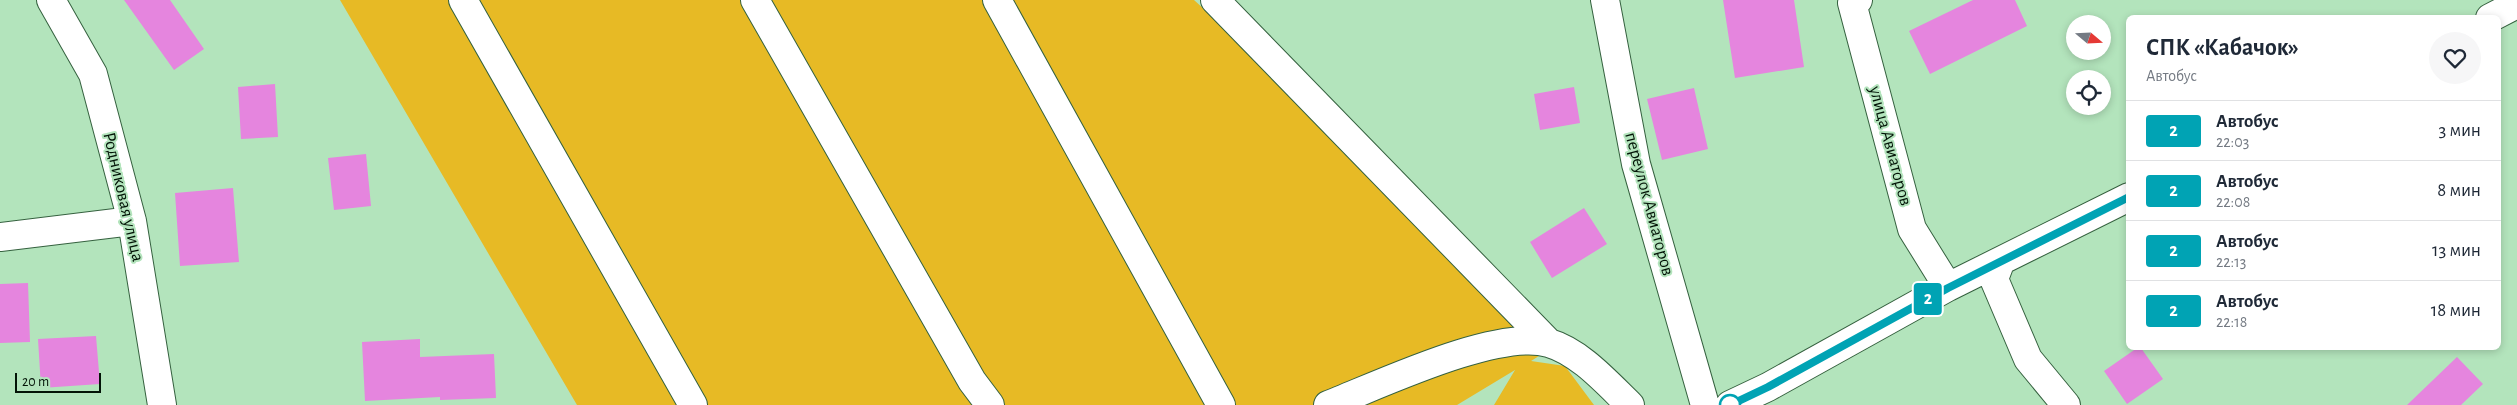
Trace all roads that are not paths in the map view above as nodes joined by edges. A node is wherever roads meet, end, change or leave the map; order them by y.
1 (51, 0) edge
2 (463, 0) edge
3 (755, 0) edge
4 (997, 0) edge
5 (1215, 0) edge
6 (1605, 0) edge
7 (1854, 1) edge
8 (2517, 4) edge
9 (2496, 15) edge
10 (2126, 199) edge
11 (132, 221) junction
12 (0, 237) edge
13 (2000, 263) junction
14 (1948, 288) junction
15 (1549, 343) junction
16 (1767, 396) edge
17 (162, 405) edge
18 (693, 405) edge
19 (990, 405) edge
20 (1222, 405) edge
21 (1328, 405) edge
22 (1630, 405) edge
23 (1704, 405) edge
24 (1730, 405) edge
25 (2066, 405) edge

1 - 11 street, Родниковая улица
2 - 18 street
3 - 19 street
4 - 20 street
5 - 15 street
6 - 23 street, переулок Авиаторов
7 - 14 street, улица Авиаторов
8 - 9 street
10 - 13 street
11 - 12 street
11 - 17 street, Родниковая улица
13 - 14 street
13 - 25 street
14 - 16 street
15 - 21 street
15 - 22 street
16 - 24 street

